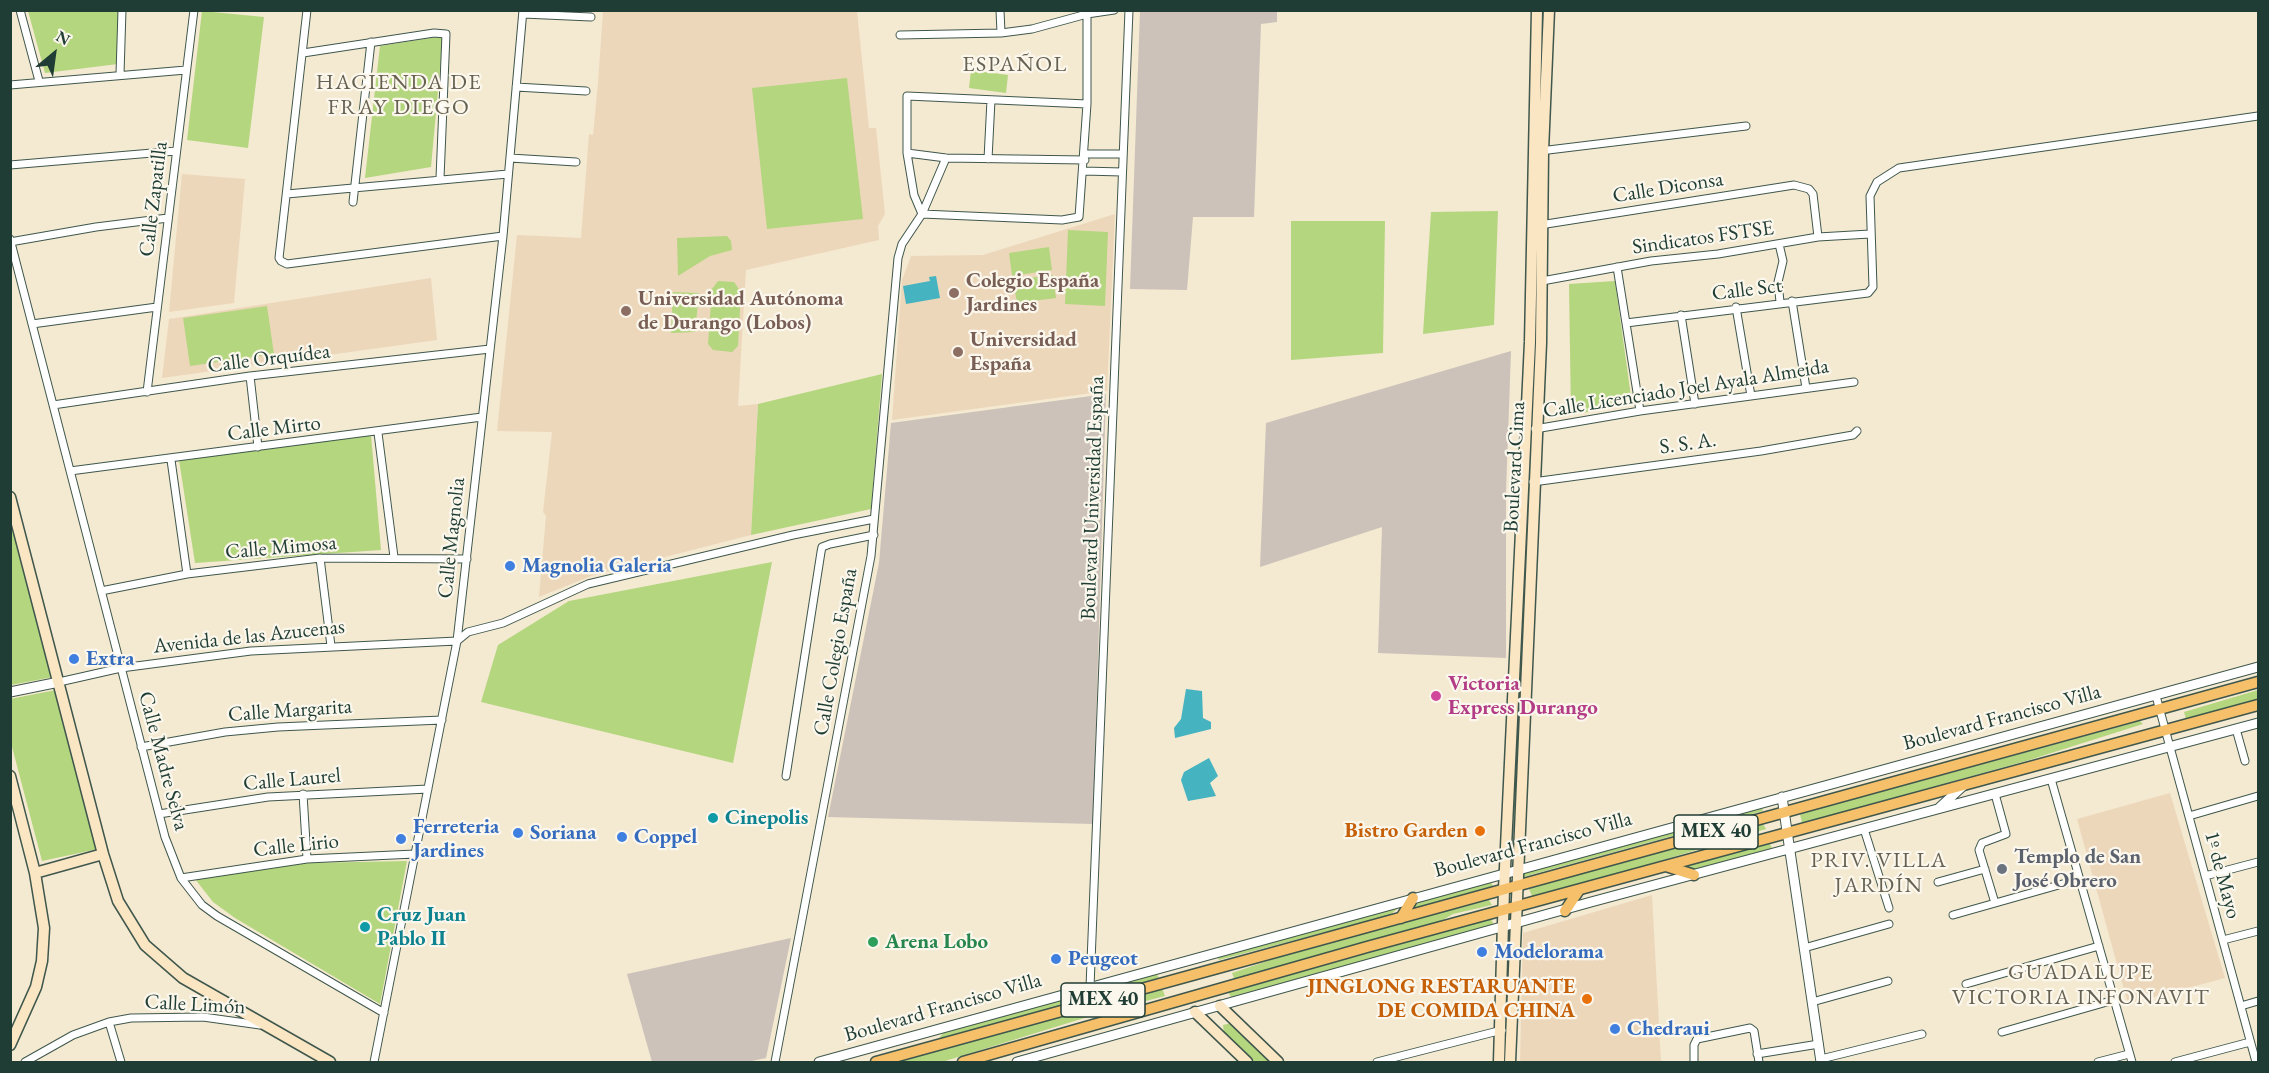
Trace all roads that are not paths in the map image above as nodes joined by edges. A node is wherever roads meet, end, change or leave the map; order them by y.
1 (20, 10) edge
2 (122, 10) edge
3 (194, 10) edge
4 (308, 10) edge
5 (1000, 10) edge
6 (1114, 10) edge
7 (1129, 10) edge
8 (1537, 10) edge
9 (1549, 10) edge
10 (523, 12) edge
11 (1087, 14) junction
12 (591, 17) dead end
13 (1001, 33) junction
14 (900, 35) dead end
15 (371, 42) junction
16 (303, 53) junction
17 (186, 70) junction
18 (120, 74) junction
19 (1534, 77) junction
20 (1546, 78) junction
21 (39, 81) junction
22 (10, 85) edge
23 (516, 87) junction
24 (586, 91) dead end
25 (991, 100) junction
26 (1087, 104) junction
27 (2259, 116) edge
28 (1746, 126) dead end
29 (176, 151) junction
30 (1538, 152) junction
31 (907, 153) junction
32 (1123, 154) junction
33 (1084, 157) junction
34 (510, 158) junction
35 (946, 158) junction
36 (988, 159) junction
37 (576, 162) dead end
38 (10, 165) edge
39 (1084, 171) junction
40 (1122, 172) junction
41 (508, 174) junction
42 (440, 178) junction
43 (354, 187) junction
44 (287, 194) junction
45 (353, 202) dead end
46 (922, 214) junction
47 (168, 218) junction
48 (1537, 226) junction
49 (1870, 234) junction
50 (503, 236) junction
51 (1818, 237) junction
52 (11, 241) edge
53 (1779, 244) junction
54 (1617, 267) junction
55 (1542, 281) junction
56 (1792, 301) junction
57 (1780, 302) junction
58 (157, 307) junction
59 (1736, 307) junction
60 (1681, 315) junction
61 (1626, 322) junction
62 (32, 324) junction
63 (490, 349) junction
64 (250, 376) junction
65 (1854, 382) dead end
66 (1806, 388) junction
67 (147, 392) junction
68 (1751, 396) junction
69 (1695, 404) junction
70 (53, 405) junction
71 (1640, 411) junction
72 (482, 417) junction
73 (1536, 429) junction
74 (1524, 430) junction
75 (1857, 432) dead end
76 (378, 433) junction
77 (258, 447) junction
78 (171, 460) junction
79 (70, 471) junction
80 (1534, 482) junction
81 (1521, 484) junction
82 (10, 497) edge
83 (874, 519) junction
84 (874, 535) junction
85 (394, 557) junction
86 (320, 558) junction
87 (467, 559) junction
88 (187, 574) junction
89 (101, 591) junction
90 (457, 641) junction
91 (331, 646) junction
92 (2259, 667) edge
93 (121, 668) junction
94 (59, 682) junction
95 (2259, 682) edge
96 (10, 692) edge
97 (2156, 696) junction
98 (2259, 705) edge
99 (2160, 710) junction
100 (442, 720) junction
101 (2259, 723) edge
102 (2236, 729) junction
103 (2165, 730) junction
104 (1989, 742) junction
105 (2170, 746) junction
106 (141, 747) junction
107 (2245, 761) dead end
108 (1963, 765) junction
109 (10, 776) edge
110 (786, 776) dead end
111 (2051, 778) junction
112 (1963, 786) junction
113 (428, 789) junction
114 (303, 794) junction
115 (1995, 794) junction
116 (2259, 796) edge
117 (1782, 797) junction
118 (1937, 809) junction
119 (1784, 813) junction
120 (159, 814) junction
121 (2189, 816) junction
122 (1864, 829) junction
123 (1787, 833) junction
124 (1790, 849) junction
125 (103, 854) junction
126 (415, 854) junction
127 (307, 859) junction
128 (2259, 862) edge
129 (1666, 866) junction
130 (1518, 869) junction
131 (1985, 869) junction
132 (35, 873) junction
133 (1504, 873) junction
134 (1694, 875) junction
135 (2205, 876) junction
136 (181, 878) junction
137 (2080, 879) junction
138 (1938, 882) dead end
139 (1517, 886) junction
140 (1504, 889) junction
141 (1579, 891) junction
142 (1413, 898) junction
143 (1995, 903) junction
144 (1516, 908) junction
145 (1889, 908) dead end
146 (1565, 910) junction
147 (1503, 912) junction
148 (1953, 915) dead end
149 (1401, 918) junction
150 (1889, 924) dead end
151 (1515, 925) junction
152 (1503, 928) junction
153 (2259, 931) edge
154 (2223, 940) junction
155 (2099, 946) junction
156 (1804, 948) junction
157 (1888, 981) dead end
158 (1966, 984) dead end
159 (1090, 987) junction
160 (2114, 1000) junction
161 (2259, 1001) edge
162 (1812, 1002) junction
163 (1220, 1006) junction
164 (2241, 1006) junction
165 (1195, 1012) junction
166 (384, 1013) junction
167 (109, 1022) junction
168 (265, 1025) junction
169 (1506, 1030) junction
170 (2002, 1032) dead end
171 (1922, 1035) dead end
172 (2250, 1042) junction
173 (1819, 1044) junction
174 (10, 1045) edge
175 (1757, 1054) junction
176 (2130, 1054) junction
177 (1821, 1061) edge
178 (25, 1062) edge
179 (121, 1062) edge
180 (330, 1062) edge
181 (374, 1062) edge
182 (775, 1062) edge
183 (819, 1062) edge
184 (876, 1062) edge
185 (963, 1062) edge
186 (1017, 1062) edge
187 (1247, 1062) edge
188 (1278, 1062) edge
189 (1377, 1062) edge
190 (1499, 1062) edge
191 (1510, 1062) edge
192 (1694, 1062) edge
193 (1759, 1062) edge
194 (2098, 1062) edge
195 (2132, 1062) edge
196 (2175, 1062) edge
197 (2257, 1062) edge

1 - 21 street
2 - 18 street
3 - 17 street, Calle Zapatilla
4 - 16 street
5 - 13 street
6 - 11 street
7 - 32 street, Boulevard Universidad España
8 - 19 main road, Boulevard Cima
9 - 20 main road, Boulevard Cima
10 - 12 street
10 - 23 street, Calle Magnolia
11 - 13 street
11 - 26 street
13 - 14 street
15 - 16 street
15 - 42 street
15 - 43 street
16 - 44 street
17 - 18 street
17 - 29 street, Calle Zapatilla
18 - 21 street
19 - 20 main road
19 - 30 main road, Boulevard Cima
20 - 30 main road, Boulevard Cima
21 - 22 street
23 - 24 street
23 - 34 street, Calle Magnolia
25 - 26 street
25 - 31 street
25 - 36 street
26 - 33 street
27 - 49 street
28 - 30 street
29 - 38 street
29 - 47 street, Calle Zapatilla
30 - 48 main road, Boulevard Cima
31 - 35 street
31 - 46 street
32 - 33 street
32 - 40 street, Boulevard Universidad España
33 - 36 street
33 - 39 street
34 - 37 street
34 - 41 street, Calle Magnolia
35 - 36 street
35 - 46 street
39 - 40 street
39 - 46 street
40 - 159 street, Boulevard Universidad España
41 - 42 street
41 - 50 street, Calle Magnolia
42 - 43 street
43 - 44 street
43 - 45 street
44 - 50 street
46 - 83 street, Calle Colegio España
47 - 52 street
47 - 58 street, Calle Zapatilla
48 - 51 street, Calle Diconsa
48 - 55 main road, Boulevard Cima
48 - 74 main road, Boulevard Cima
49 - 51 street, Sindicatos FSTSE
49 - 56 street, Calle Sct
50 - 63 street, Calle Magnolia
51 - 53 street, Sindicatos FSTSE
52 - 62 street, Calle Madre Selva
53 - 54 street, Sindicatos FSTSE
53 - 57 street
54 - 55 street, Sindicatos FSTSE
54 - 61 street
55 - 73 main road, Boulevard Cima
56 - 57 street, Calle Sct
56 - 66 street
57 - 59 street, Calle Sct
58 - 62 street
58 - 67 street, Calle Zapatilla
59 - 60 street, Calle Sct
59 - 68 street
60 - 61 street, Calle Sct
60 - 69 street
61 - 71 street
62 - 70 street, Calle Madre Selva
63 - 64 street, Calle Orquídea
63 - 72 street, Calle Magnolia
64 - 67 street, Calle Orquídea
64 - 77 street
65 - 66 street, Calle Licenciado Joel Ayala Almeida
66 - 68 street, Calle Licenciado Joel Ayala Almeida
67 - 70 street, Calle Orquídea
68 - 69 street, Calle Licenciado Joel Ayala Almeida
69 - 71 street, Calle Licenciado Joel Ayala Almeida
70 - 79 street, Calle Madre Selva
71 - 73 street, Calle Licenciado Joel Ayala Almeida
72 - 76 street, Calle Mirto
72 - 87 street, Calle Magnolia
73 - 74 street, Calle Licenciado Joel Ayala Almeida
73 - 80 main road, Boulevard Cima
74 - 81 main road, Boulevard Cima
75 - 80 street, S. S. A.
76 - 77 street, Calle Mirto
76 - 85 street
77 - 78 street, Calle Mirto
78 - 79 street, Calle Mirto
78 - 88 street
79 - 89 street, Calle Madre Selva
80 - 81 street, S. S. A.
80 - 130 main road, Boulevard Cima
81 - 133 main road, Boulevard Cima
82 - 94 main road
83 - 84 street, Calle Colegio España
83 - 90 street
84 - 110 street
84 - 182 street, Calle Colegio España
85 - 86 street, Calle Mimosa
85 - 87 street, Calle Mimosa
86 - 88 street, Calle Mimosa
86 - 91 street
87 - 90 street, Calle Magnolia
88 - 89 street, Calle Mimosa
89 - 93 street, Calle Madre Selva
90 - 91 street, Avenida de las Azucenas
90 - 100 street, Calle Magnolia
91 - 93 street, Avenida de las Azucenas
92 - 97 street, Boulevard Francisco Villa
93 - 94 street, Avenida de las Azucenas
93 - 106 street, Calle Madre Selva
94 - 96 street, Avenida de las Azucenas
94 - 125 main road
95 - 99 main road, Boulevard Francisco Villa / MEX 40
97 - 99 street, 1º de Mayo
97 - 104 street, Boulevard Francisco Villa
98 - 103 main road, MEX 40
99 - 103 street, 1º de Mayo
99 - 108 main road, Boulevard Francisco Villa / MEX 40
100 - 106 street, Calle Margarita
100 - 113 street, Calle Magnolia
101 - 102 street
102 - 105 street
102 - 107 street
103 - 105 street, 1º de Mayo
103 - 112 main road, MEX 40
104 - 108 street
104 - 117 street, Boulevard Francisco Villa
105 - 111 street
105 - 121 street, 1º de Mayo
106 - 120 street, Calle Madre Selva
108 - 119 main road, Boulevard Francisco Villa / MEX 40
109 - 132 main road
111 - 115 street
111 - 137 street
112 - 118 street
112 - 123 main road, MEX 40
113 - 114 street, Calle Laurel
113 - 126 street, Calle Magnolia
114 - 120 street, Calle Laurel
114 - 127 street
115 - 118 street
115 - 131 street
116 - 121 street
117 - 119 street
117 - 130 street, Boulevard Francisco Villa
118 - 122 street
119 - 123 street
119 - 139 main road, Boulevard Francisco Villa / MEX 40
120 - 136 street, Calle Madre Selva
121 - 135 street, 1º de Mayo
122 - 124 street
122 - 145 street
123 - 124 street
123 - 129 main road, MEX 40
124 - 134 street
124 - 156 street
125 - 132 main road
125 - 168 main road
126 - 127 street, Calle Lirio
126 - 166 street, Calle Magnolia
127 - 136 street, Calle Lirio
128 - 135 street
129 - 134 main road
129 - 141 main road, MEX 40
130 - 133 street, Boulevard Francisco Villa
130 - 139 main road, Boulevard Cima
131 - 138 street
131 - 143 street
132 - 174 main road
133 - 140 main road, Boulevard Cima
133 - 142 street, Boulevard Francisco Villa
134 - 146 street
135 - 154 street, 1º de Mayo
136 - 166 street, Calle Madre Selva
137 - 143 street
137 - 155 street
139 - 140 main road, Boulevard Francisco Villa / MEX 40
139 - 144 main road, Boulevard Cima
140 - 147 main road, Boulevard Cima
140 - 149 main road, Boulevard Francisco Villa / MEX 40
141 - 144 main road, MEX 40
141 - 146 main road
142 - 149 main road
142 - 159 street, Boulevard Francisco Villa
143 - 148 street
144 - 147 main road, MEX 40
144 - 151 main road, Boulevard Cima
146 - 151 street
147 - 152 main road, Boulevard Cima
147 - 185 main road, MEX 40
149 - 184 main road, Boulevard Francisco Villa / MEX 40
150 - 156 street
151 - 152 street
151 - 169 main road, Boulevard Cima
152 - 163 street
152 - 169 main road, Boulevard Cima
153 - 154 street
154 - 164 street, 1º de Mayo
155 - 158 street
155 - 160 street
156 - 162 street
157 - 162 street
159 - 183 street, Boulevard Francisco Villa
160 - 170 street
160 - 176 street
161 - 164 street
162 - 173 street
163 - 165 street
163 - 188 main road
164 - 172 street, 1º de Mayo
165 - 186 street
165 - 187 main road
166 - 181 street, Calle Magnolia
167 - 168 street, Calle Limón
167 - 178 street, Calle Limón
167 - 179 street
168 - 180 main road
169 - 189 street
169 - 190 main road
169 - 191 main road
171 - 177 street
172 - 196 street
172 - 197 street, 1º de Mayo
173 - 175 street
173 - 177 street
175 - 192 street
175 - 193 street
176 - 194 street
176 - 195 street

